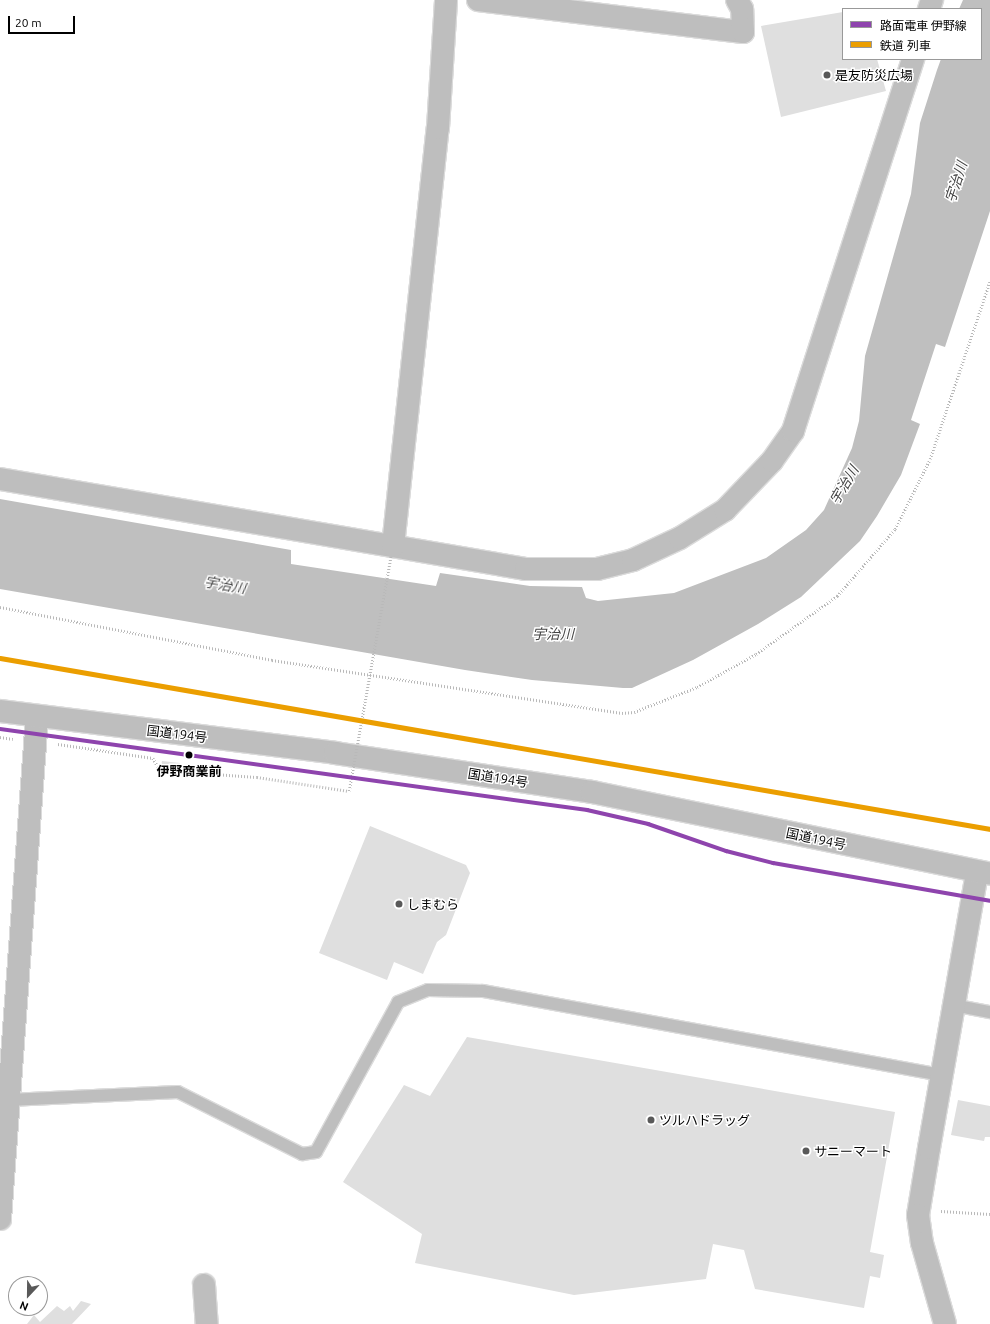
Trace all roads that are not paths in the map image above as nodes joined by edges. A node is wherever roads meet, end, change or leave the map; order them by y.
1 (446, 0) edge
2 (478, 0) edge
3 (737, 0) edge
4 (914, 60) edge
5 (0, 479) edge
6 (392, 551) junction
7 (0, 711) edge
8 (37, 716) junction
9 (983, 874) edge
10 (953, 1006) junction
11 (990, 1012) edge
12 (941, 1075) junction
13 (9, 1100) junction
14 (0, 1219) edge
15 (204, 1285) dead end
16 (207, 1324) edge
17 (945, 1324) edge

1 - 6 main road
2 - 3 main road
4 - 6 main road
5 - 6 main road
7 - 8 main road, 国道194号
8 - 9 main road, 国道194号
8 - 13 main road
9 - 10 main road
10 - 11 lane
10 - 12 main road
12 - 13 lane
12 - 17 main road
13 - 14 main road
15 - 16 main road

